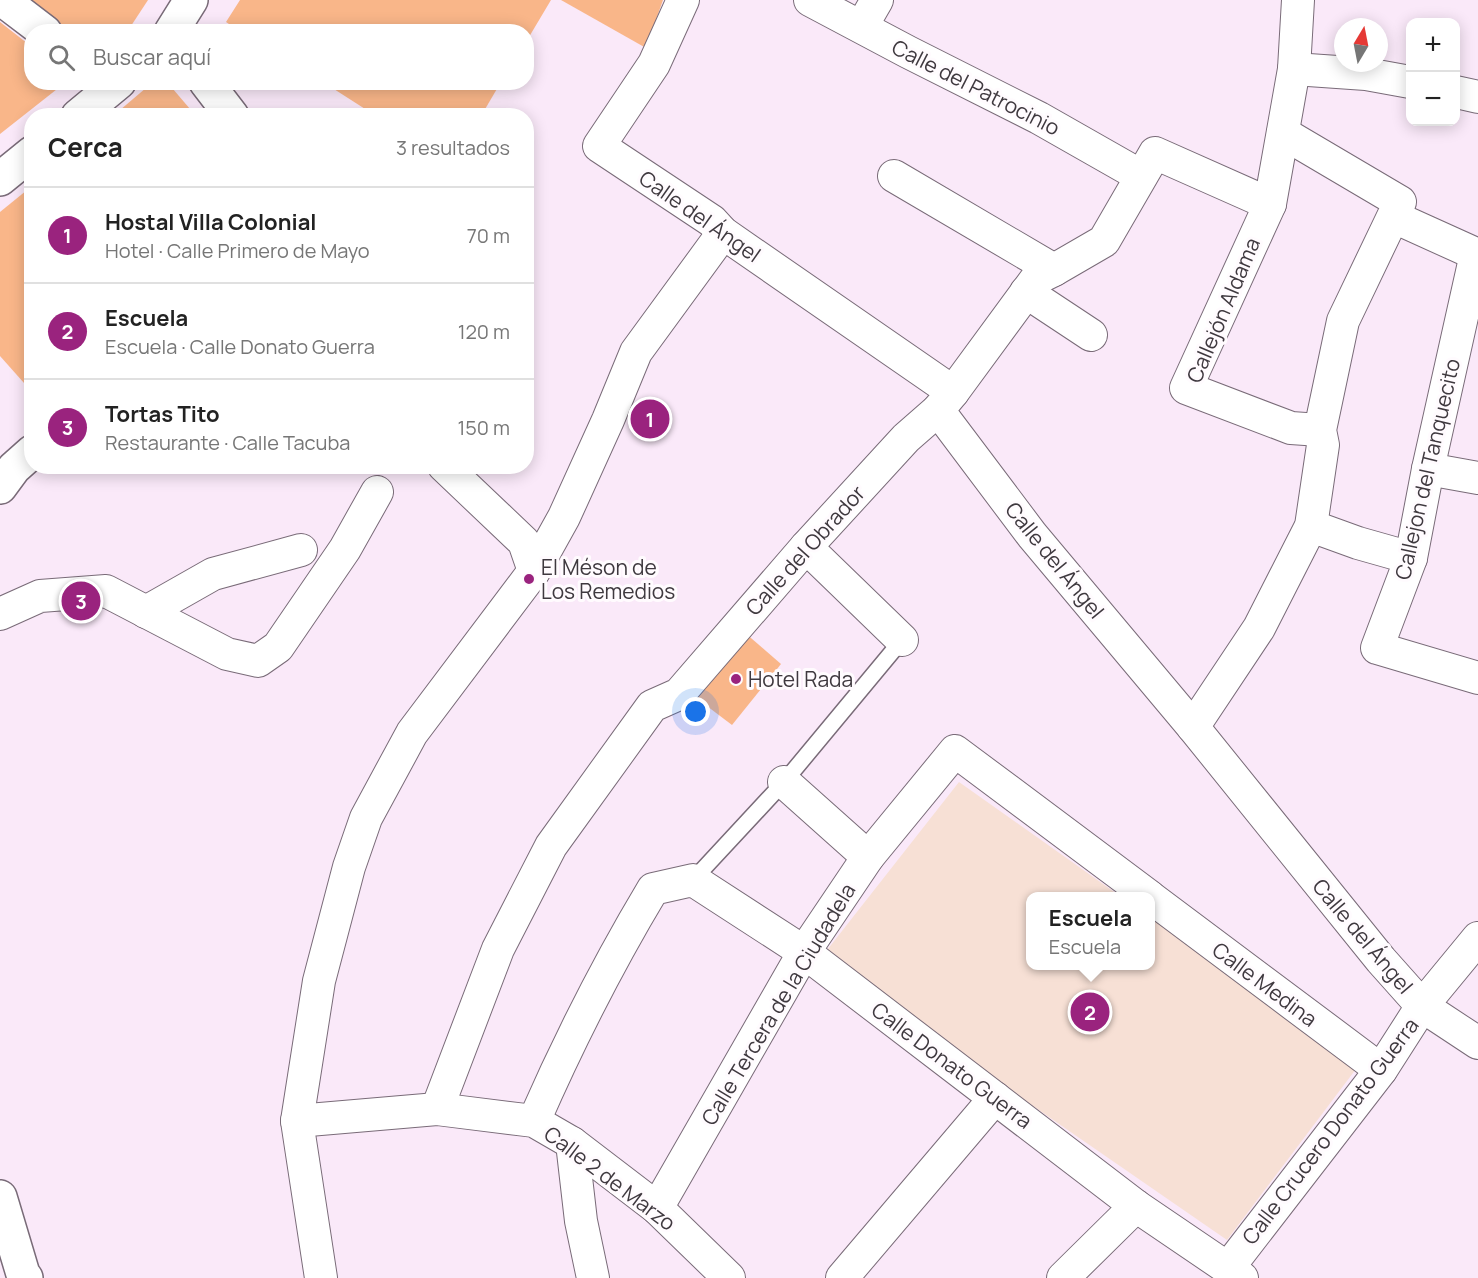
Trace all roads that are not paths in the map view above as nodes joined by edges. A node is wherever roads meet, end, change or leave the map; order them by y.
1 (3, 0) edge
2 (191, 0) edge
3 (683, 0) edge
4 (810, 0) edge
5 (1298, 0) edge
6 (869, 13) edge
7 (34, 24) edge
8 (176, 24) edge
9 (1294, 69) junction
10 (1406, 81) edge
11 (108, 90) edge
12 (212, 90) edge
13 (1460, 93) edge
14 (1478, 97) edge
15 (87, 108) edge
16 (226, 108) edge
17 (1284, 133) junction
18 (24, 160) edge
19 (894, 176) dead end
20 (1141, 176) junction
21 (0, 179) edge
22 (1270, 204) junction
23 (1394, 217) junction
24 (723, 233) junction
25 (1477, 254) edge
26 (1054, 270) junction
27 (1026, 292) junction
28 (1091, 335) dead end
29 (946, 401) junction
30 (1320, 430) junction
31 (24, 459) edge
32 (1428, 469) junction
33 (452, 474) edge
34 (1478, 478) edge
35 (0, 487) edge
36 (377, 492) dead end
37 (1311, 526) junction
38 (806, 547) junction
39 (301, 550) dead end
40 (1411, 558) junction
41 (534, 571) junction
42 (146, 612) junction
43 (0, 614) edge
44 (902, 640) joint
45 (1478, 678) edge
46 (1193, 727) junction
47 (955, 751) joint
48 (784, 782) junction
49 (868, 857) junction
50 (693, 880) junction
51 (1143, 892) edge
52 (1155, 901) edge
53 (1478, 939) edge
54 (804, 952) junction
55 (1422, 1006) junction
56 (1478, 1043) edge
57 (1381, 1070) junction
58 (995, 1098) junction
59 (437, 1109) junction
60 (297, 1120) junction
61 (534, 1121) junction
62 (572, 1143) junction
63 (0, 1197) edge
64 (1136, 1206) junction
65 (657, 1208) junction
66 (1235, 1273) edge
67 (24, 1277) edge
68 (321, 1278) edge
69 (593, 1278) edge
70 (729, 1278) edge
71 (842, 1278) edge
72 (1063, 1278) edge

1 - 7 street
2 - 8 street
3 - 24 street, Calle del Ángel
4 - 6 street, Calle del Patrocinio
5 - 9 street
6 - 20 street, Calle del Patrocinio
9 - 10 street
9 - 17 street
11 - 15 street
12 - 16 street
13 - 14 street
17 - 22 street
17 - 23 street
18 - 21 street
19 - 26 street
20 - 22 street, Calle del Obrador
20 - 26 street, Calle del Obrador
22 - 30 street, Callejón Aldama
23 - 25 street
23 - 30 street
24 - 29 street, Calle del Ángel
24 - 41 street
25 - 32 street, Callejon del Tanquecito
26 - 27 street, Calle del Obrador
27 - 28 street
27 - 29 street, Calle del Obrador
29 - 38 street, Calle del Obrador
29 - 46 street, Calle del Ángel
30 - 37 street
31 - 35 street
32 - 34 street
32 - 40 street, Callejon del Tanquecito
33 - 41 street
36 - 42 street
37 - 40 street
37 - 46 street
38 - 44 street
38 - 59 street, Calle del Obrador
39 - 42 street
40 - 45 street, Callejon del Tanquecito
41 - 60 street
42 - 43 street
44 - 48 lane
46 - 55 street, Calle del Ángel
47 - 49 street, Calle Tercera de la Ciudadela
47 - 51 street, Calle Medina
48 - 49 street
48 - 50 lane
49 - 54 street, Calle Tercera de la Ciudadela
50 - 54 street, Calle Donato Guerra
50 - 61 street
52 - 57 street, Calle Medina
53 - 55 street, Calle Crucero Donato Guerra
54 - 58 street, Calle Donato Guerra
54 - 65 street, Calle Tercera de la Ciudadela
55 - 56 street, Calle del Ángel
55 - 57 street, Calle Crucero Donato Guerra
57 - 66 street, Calle Crucero Donato Guerra
58 - 64 street, Calle Donato Guerra
58 - 71 street
59 - 60 street, Calle 2 de Marzo
59 - 61 street, Calle 2 de Marzo
60 - 68 street
61 - 62 street, Calle 2 de Marzo
62 - 65 street, Calle 2 de Marzo
62 - 69 street
63 - 67 street
64 - 66 street, Calle Donato Guerra
64 - 72 street
65 - 70 street, Calle 2 de Marzo

